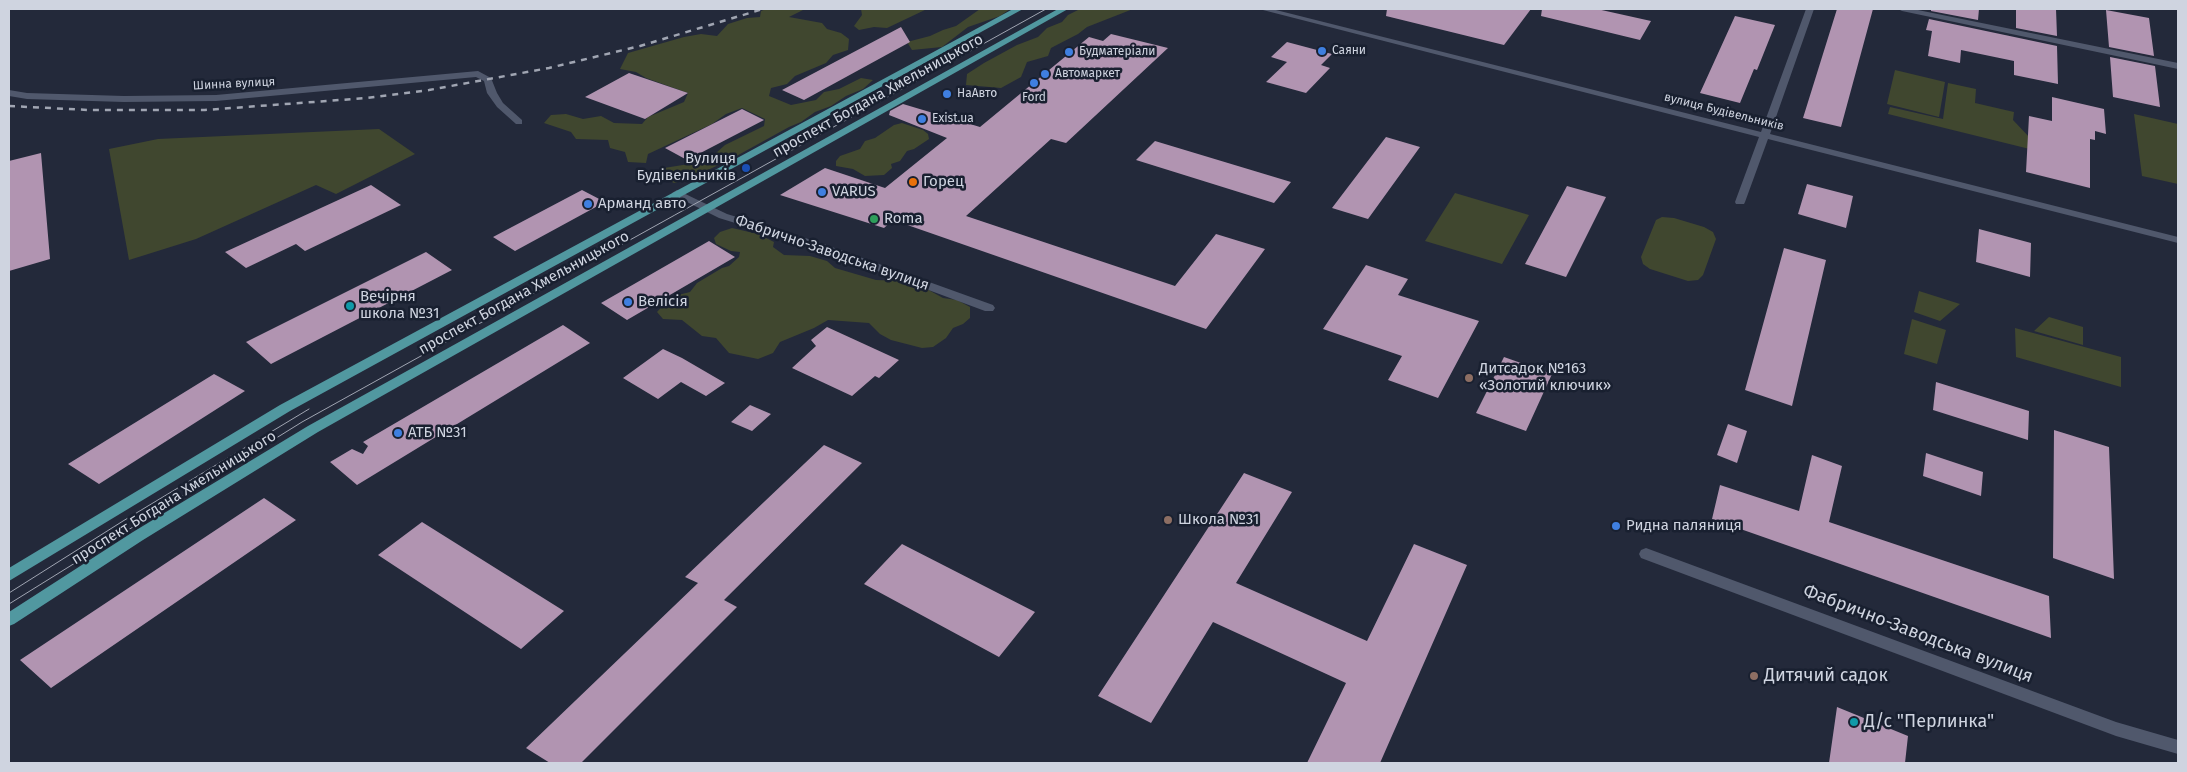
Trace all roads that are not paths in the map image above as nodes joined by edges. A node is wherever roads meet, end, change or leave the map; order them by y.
1 (1019, 9) edge
2 (1064, 9) edge
3 (1263, 9) edge
4 (1810, 9) edge
5 (1902, 9) edge
6 (2178, 66) edge
7 (9, 94) edge
8 (519, 122) dead end
9 (1765, 136) junction
10 (677, 193) junction
11 (1740, 202) dead end
12 (706, 209) junction
13 (2178, 240) edge
14 (989, 308) dead end
15 (1646, 554) dead end
16 (9, 575) edge
17 (9, 620) edge
18 (2178, 747) edge

1 - 10 main road, проспект Богдана Хмельницького
2 - 12 main road, проспект Богдана Хмельницького
3 - 9 street, вулиця Будівельників
4 - 9 street
5 - 6 street
7 - 8 street, Шинна вулиця
9 - 11 street
9 - 13 street, вулиця Будівельників
10 - 12 street, Фабрично-Заводська вулиця
10 - 16 main road, проспект Богдана Хмельницького
12 - 14 street, Фабрично-Заводська вулиця
12 - 17 main road, проспект Богдана Хмельницького
15 - 18 street, Фабрично-Заводська вулиця

